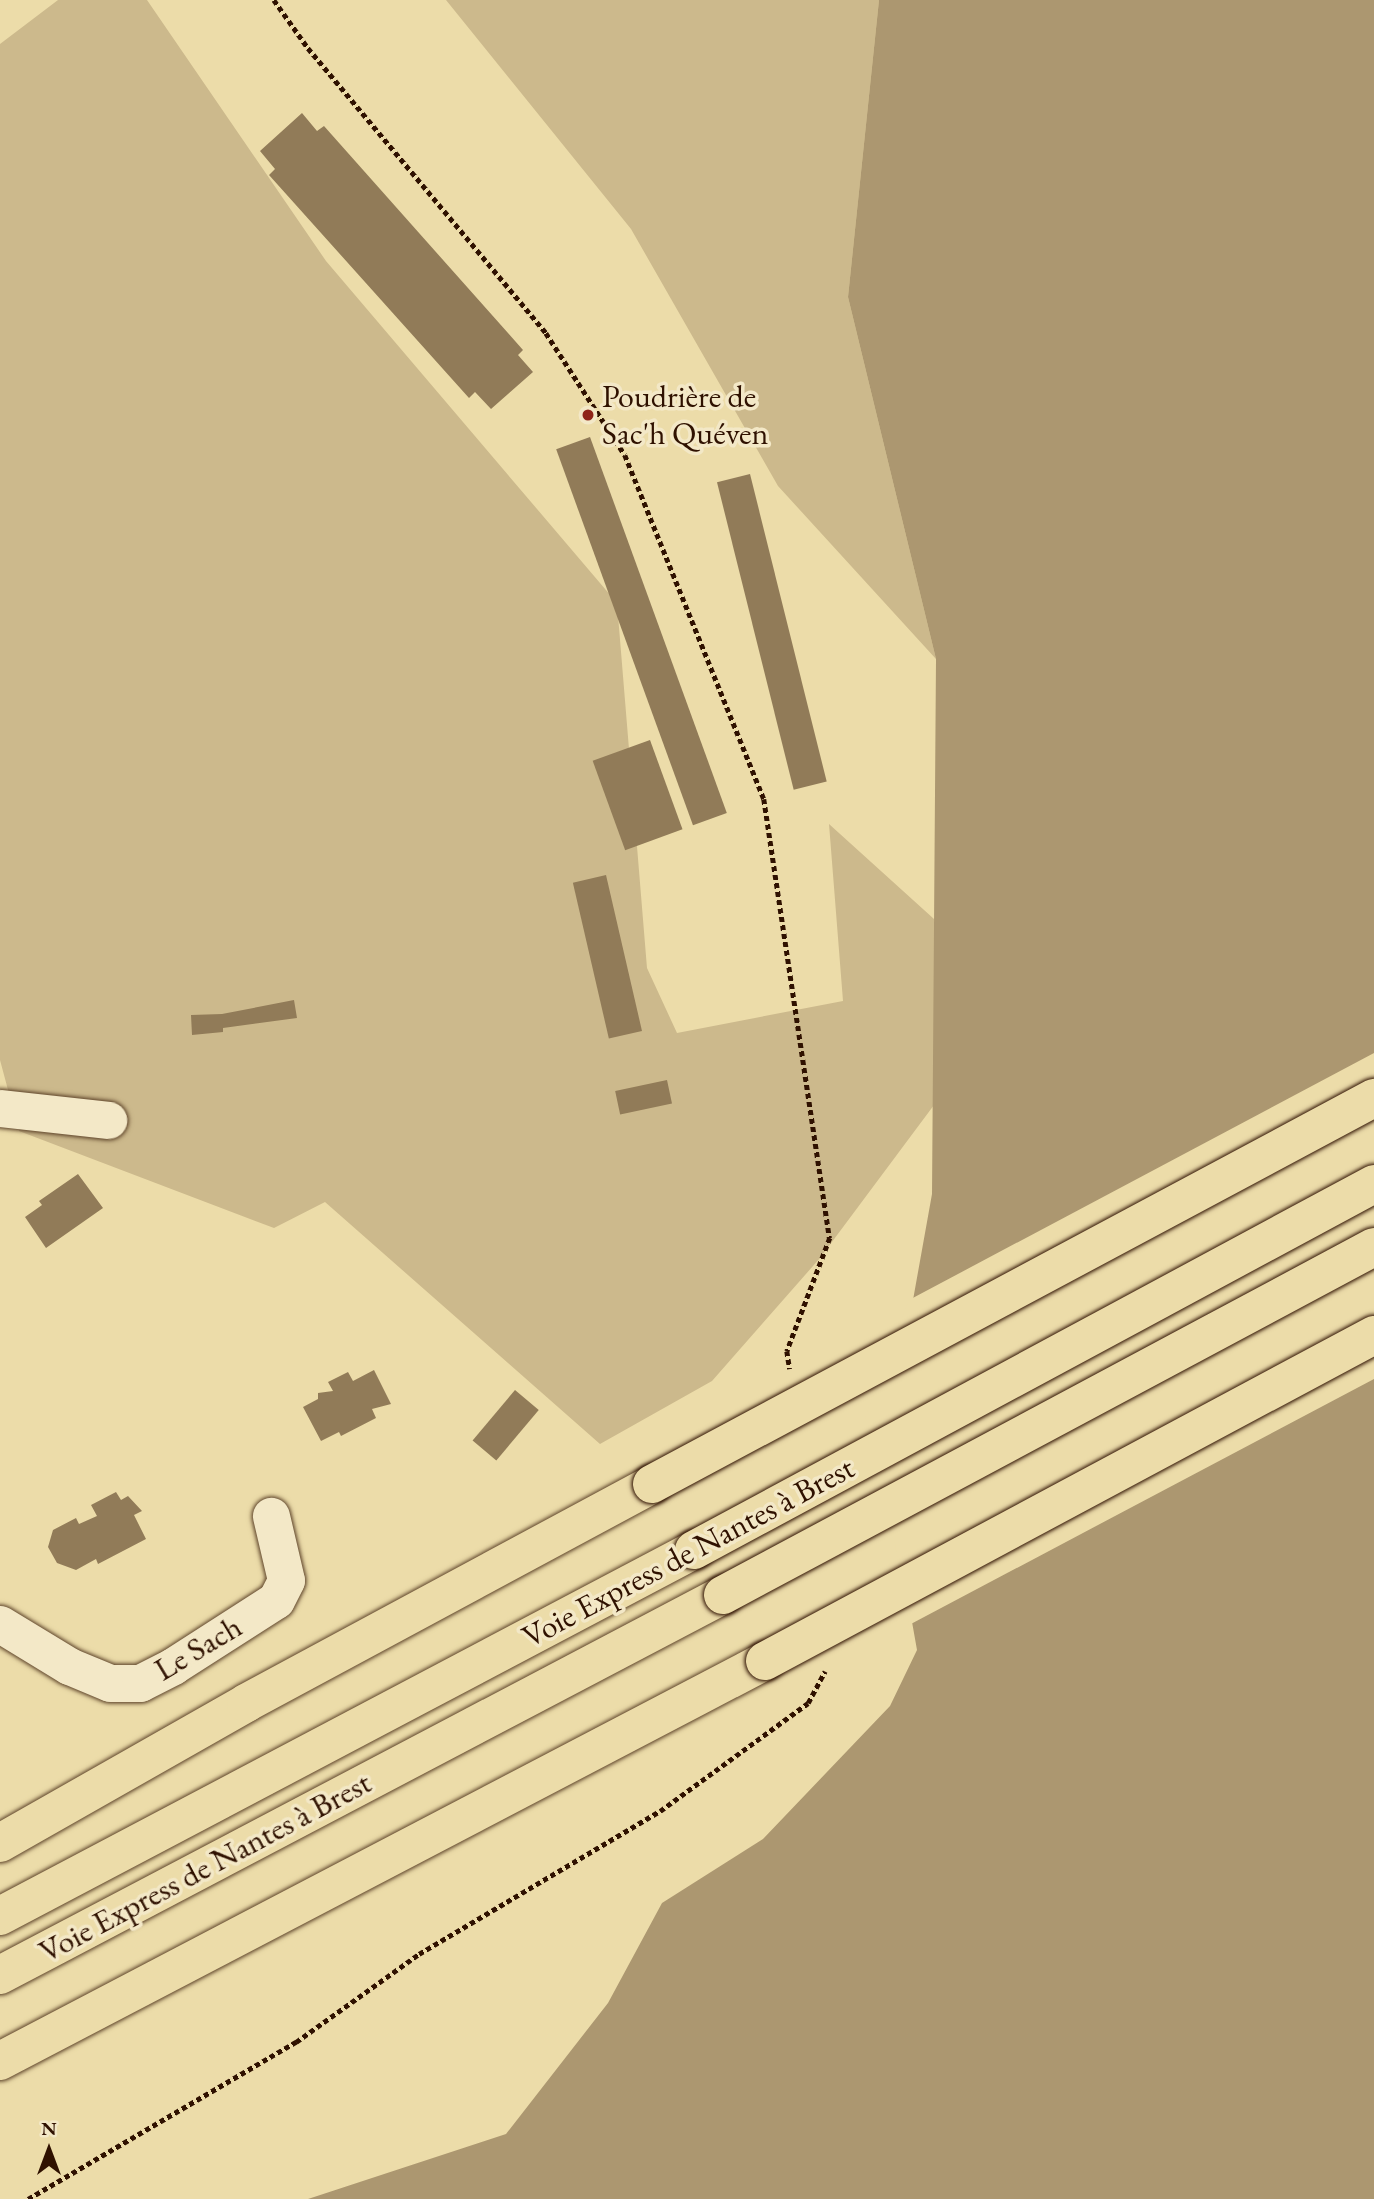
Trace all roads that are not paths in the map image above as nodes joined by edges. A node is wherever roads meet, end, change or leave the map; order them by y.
1 (1374, 1098) edge
2 (0, 1108) edge
3 (108, 1120) dead end
4 (1374, 1184) edge
5 (1374, 1247) edge
6 (1374, 1335) edge
7 (271, 1516) dead end
8 (0, 1624) edge
9 (0, 1843) edge
10 (0, 1916) edge
11 (0, 1975) edge
12 (0, 2061) edge

1 - 9 highway, bridge
2 - 3 street
4 - 10 highway, Voie Express de Nantes à Brest, bridge
5 - 11 highway, Voie Express de Nantes à Brest, bridge
6 - 12 highway, bridge
7 - 8 street, Le Sach

